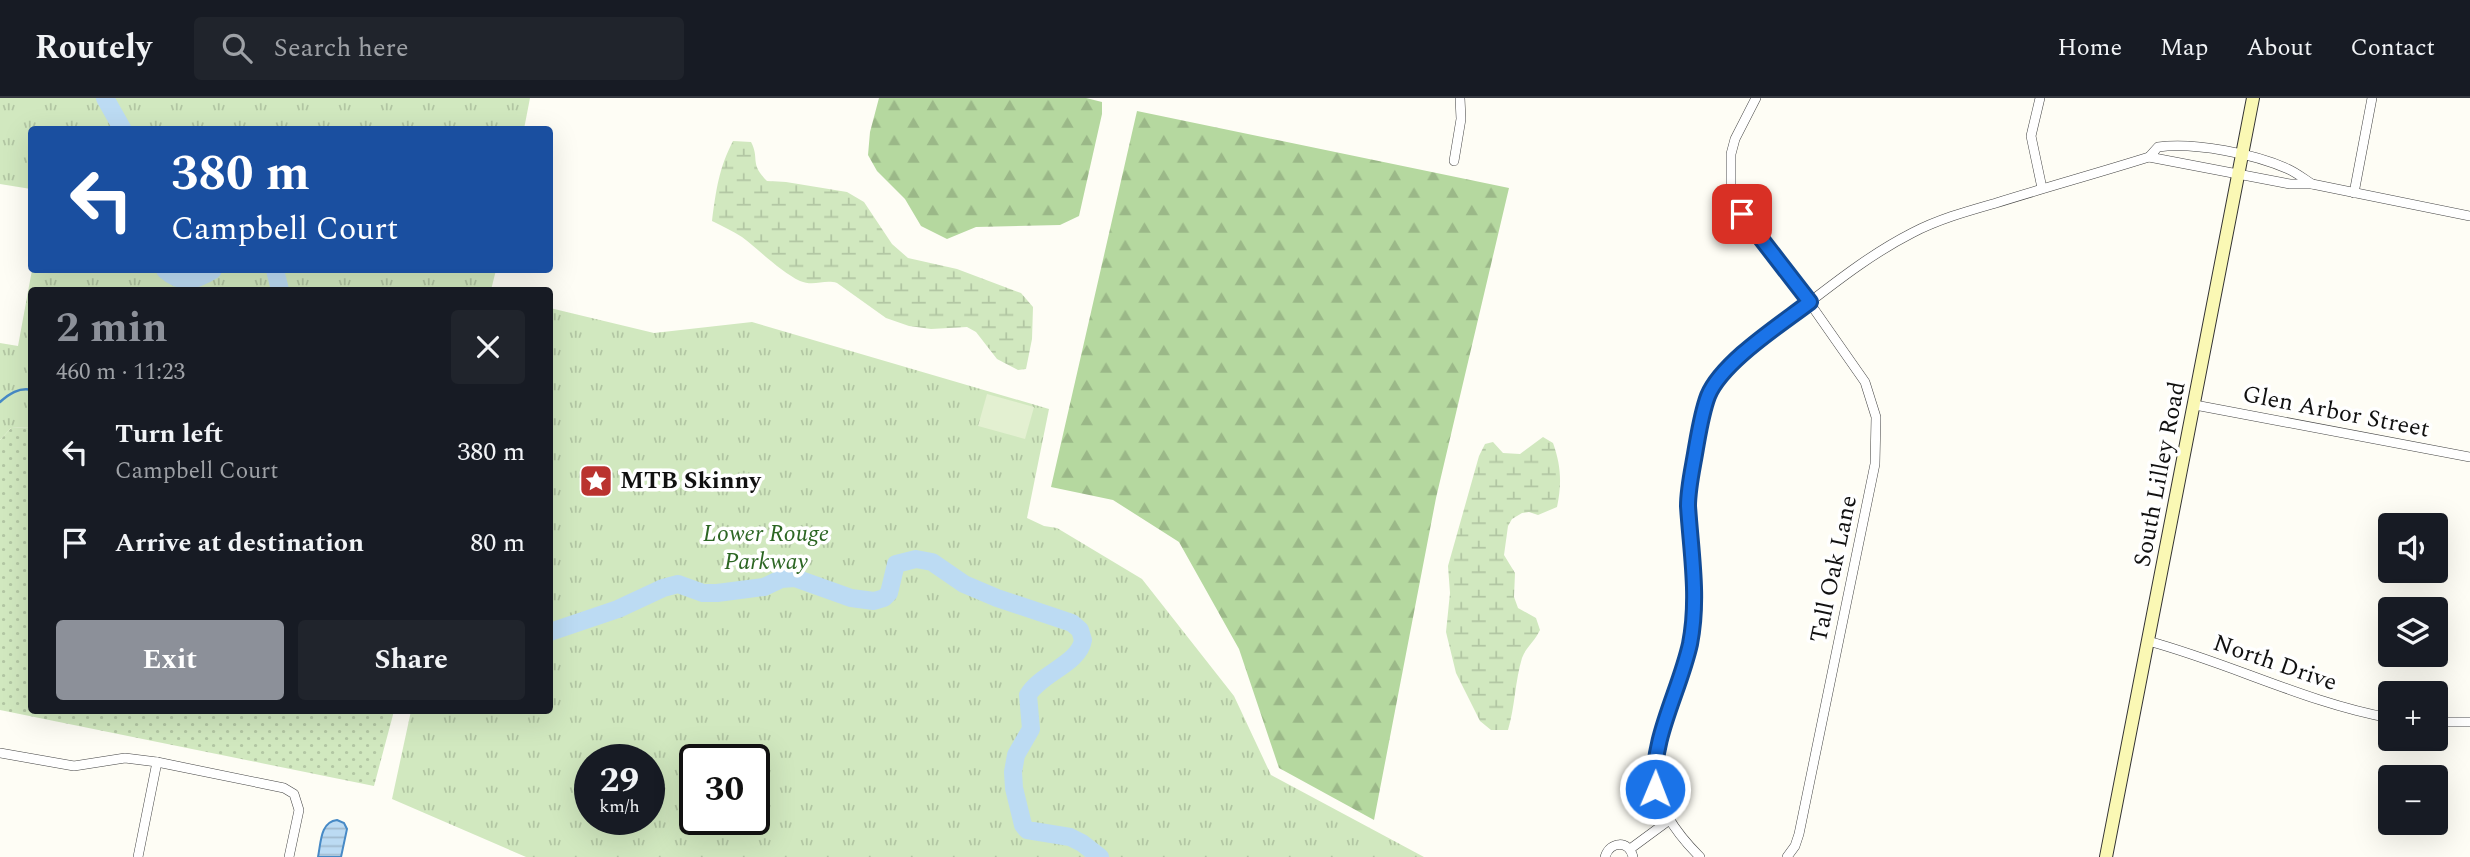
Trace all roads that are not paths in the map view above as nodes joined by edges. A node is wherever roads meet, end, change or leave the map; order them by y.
1 (1460, 98) edge
2 (1756, 98) edge
3 (2040, 98) edge
4 (2253, 98) edge
5 (2372, 98) edge
6 (2242, 155) junction
7 (2149, 157) junction
8 (1454, 161) dead end
9 (2238, 174) junction
10 (2312, 184) junction
11 (2042, 188) junction
12 (2354, 193) junction
13 (2470, 216) edge
14 (1810, 302) junction
15 (2194, 405) junction
16 (2470, 457) edge
17 (2148, 641) junction
18 (2378, 715) edge
19 (2448, 722) edge
20 (2470, 722) edge
21 (0, 753) edge
22 (157, 762) junction
23 (1668, 821) junction
24 (1631, 853) edge
25 (138, 857) edge
26 (289, 857) edge
27 (1605, 857) edge
28 (1700, 857) edge
29 (1787, 857) edge
30 (2106, 857) edge

1 - 8 street
2 - 14 street, Tall Oak Lane
3 - 11 street
4 - 6 street, South Lilley Road
5 - 12 street
6 - 7 street
6 - 9 street, South Lilley Road
6 - 10 street
7 - 9 street
7 - 11 street
9 - 10 street
9 - 15 street, South Lilley Road
10 - 12 street
11 - 14 street
12 - 13 street
14 - 23 street
14 - 29 street, Tall Oak Lane
15 - 16 street, Glen Arbor Street
15 - 17 street, South Lilley Road
17 - 18 street, North Drive
17 - 30 street, South Lilley Road
19 - 20 street
21 - 22 street
22 - 25 street
22 - 26 street
23 - 24 street
23 - 28 street
24 - 27 street

